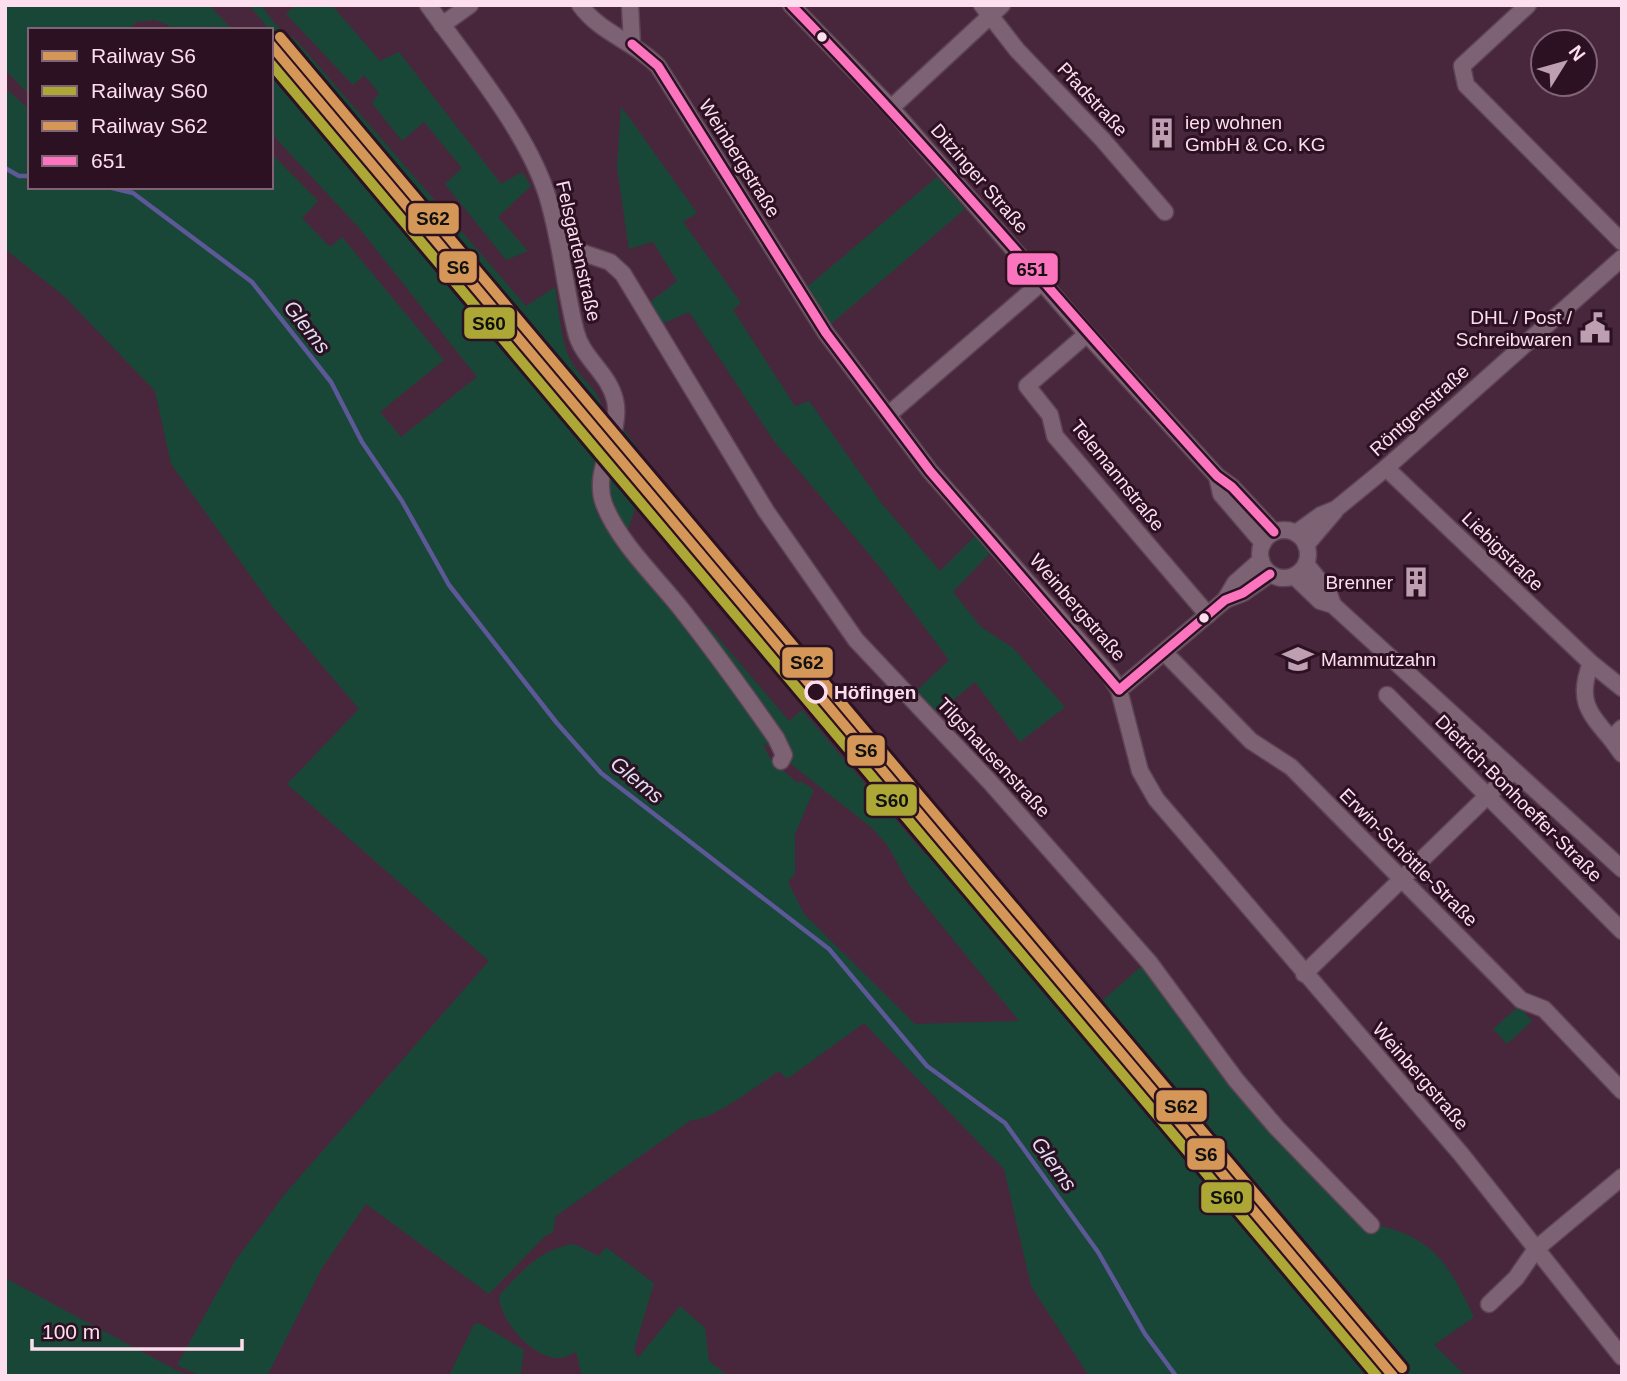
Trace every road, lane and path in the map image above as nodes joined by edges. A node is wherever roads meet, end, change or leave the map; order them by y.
1 (428, 5) edge
2 (470, 5) edge
3 (580, 5) edge
4 (631, 5) edge
5 (791, 5) edge
6 (1002, 5) edge
7 (1528, 5) edge
8 (986, 11) edge
9 (442, 26) junction
10 (632, 44) junction
11 (891, 108) junction
12 (1165, 212) dead end
13 (1622, 242) edge
14 (560, 245) junction
15 (1622, 258) edge
16 (1042, 282) junction
17 (1087, 334) junction
18 (888, 415) junction
19 (1386, 468) junction
20 (1268, 537) junction
21 (1301, 539) junction
22 (1306, 564) junction
23 (1265, 567) junction
24 (1294, 576) junction
25 (1333, 606) junction
26 (1208, 615) junction
27 (1165, 653) junction
28 (1591, 663) junction
29 (1622, 688) edge
30 (1119, 690) junction
31 (1387, 695) dead end
32 (1616, 734) edge
33 (1622, 754) edge
34 (781, 761) dead end
35 (1513, 771) junction
36 (1488, 796) junction
37 (1622, 869) edge
38 (1402, 879) junction
39 (1622, 931) edge
40 (1304, 974) junction
41 (1622, 1091) edge
42 (1622, 1177) edge
43 (1371, 1225) dead end
44 (1536, 1248) junction
45 (1489, 1304) dead end
46 (1622, 1357) edge

1 - 9 street, Felsgartenstraße
2 - 9 street
3 - 10 street, Weinbergstraße
4 - 10 street
5 - 11 street, Ditzinger Straße
6 - 8 street
7 - 13 street
8 - 11 street
8 - 12 street, Pfadstraße
9 - 14 street, Felsgartenstraße
10 - 18 street, Weinbergstraße
11 - 16 street, Ditzinger Straße
14 - 34 street, Felsgartenstraße
14 - 43 street, Tilgshausenstraße
15 - 19 street, Röntgenstraße
16 - 17 street, Ditzinger Straße
16 - 18 street
17 - 20 street, Ditzinger Straße
17 - 26 street, Telemannstraße
18 - 30 street, Weinbergstraße
19 - 21 street, Röntgenstraße
19 - 28 street, Liebigstraße
20 - 21 street
20 - 23 street
21 - 22 street
22 - 24 street
22 - 25 street
23 - 24 street
23 - 26 street
24 - 25 street
25 - 35 street
26 - 27 street
27 - 30 street
27 - 38 street, Erwin-Schöttle-Straße
28 - 29 street, Liebigstraße
28 - 32 street
30 - 40 street, Weinbergstraße
31 - 36 street, Dietrich-Bonhoeffer-Straße
32 - 33 street
35 - 36 street
35 - 37 street
36 - 38 street
36 - 39 street, Dietrich-Bonhoeffer-Straße
38 - 40 street
38 - 41 street, Erwin-Schöttle-Straße
40 - 44 street, Weinbergstraße
42 - 44 street
44 - 45 street
44 - 46 street, Weinbergstraße

